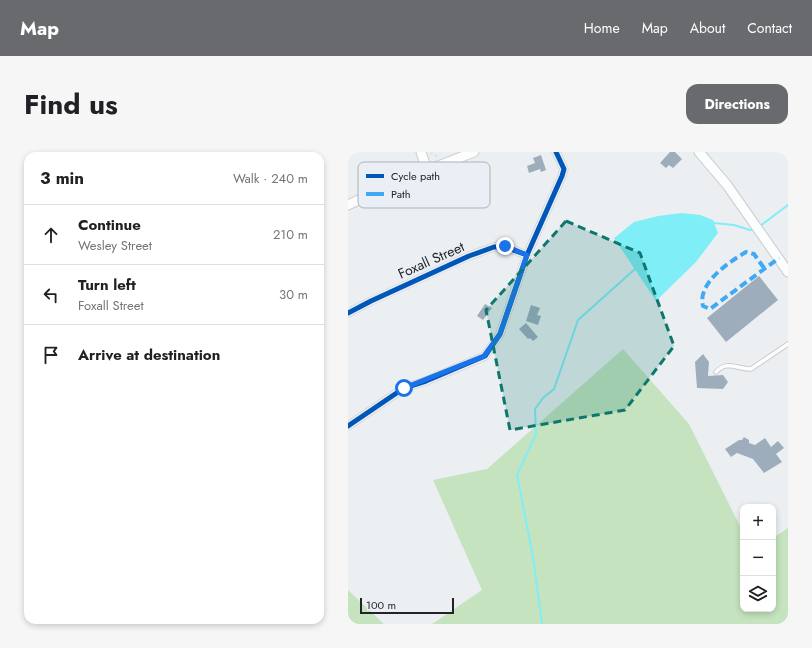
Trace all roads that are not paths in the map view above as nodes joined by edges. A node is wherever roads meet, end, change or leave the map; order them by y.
1 (420, 152) edge
2 (474, 152) edge
3 (556, 152) edge
4 (699, 152) edge
5 (424, 162) edge
6 (448, 162) edge
7 (358, 201) edge
8 (348, 205) edge
9 (527, 255) junction
10 (788, 272) edge
11 (348, 313) edge
12 (788, 344) edge
13 (716, 372) dead end
14 (348, 426) edge

1 - 5 main road
2 - 6 main road
3 - 9 street
4 - 10 main road
7 - 8 main road
9 - 11 street, Foxall Street
9 - 14 street
12 - 13 lane

